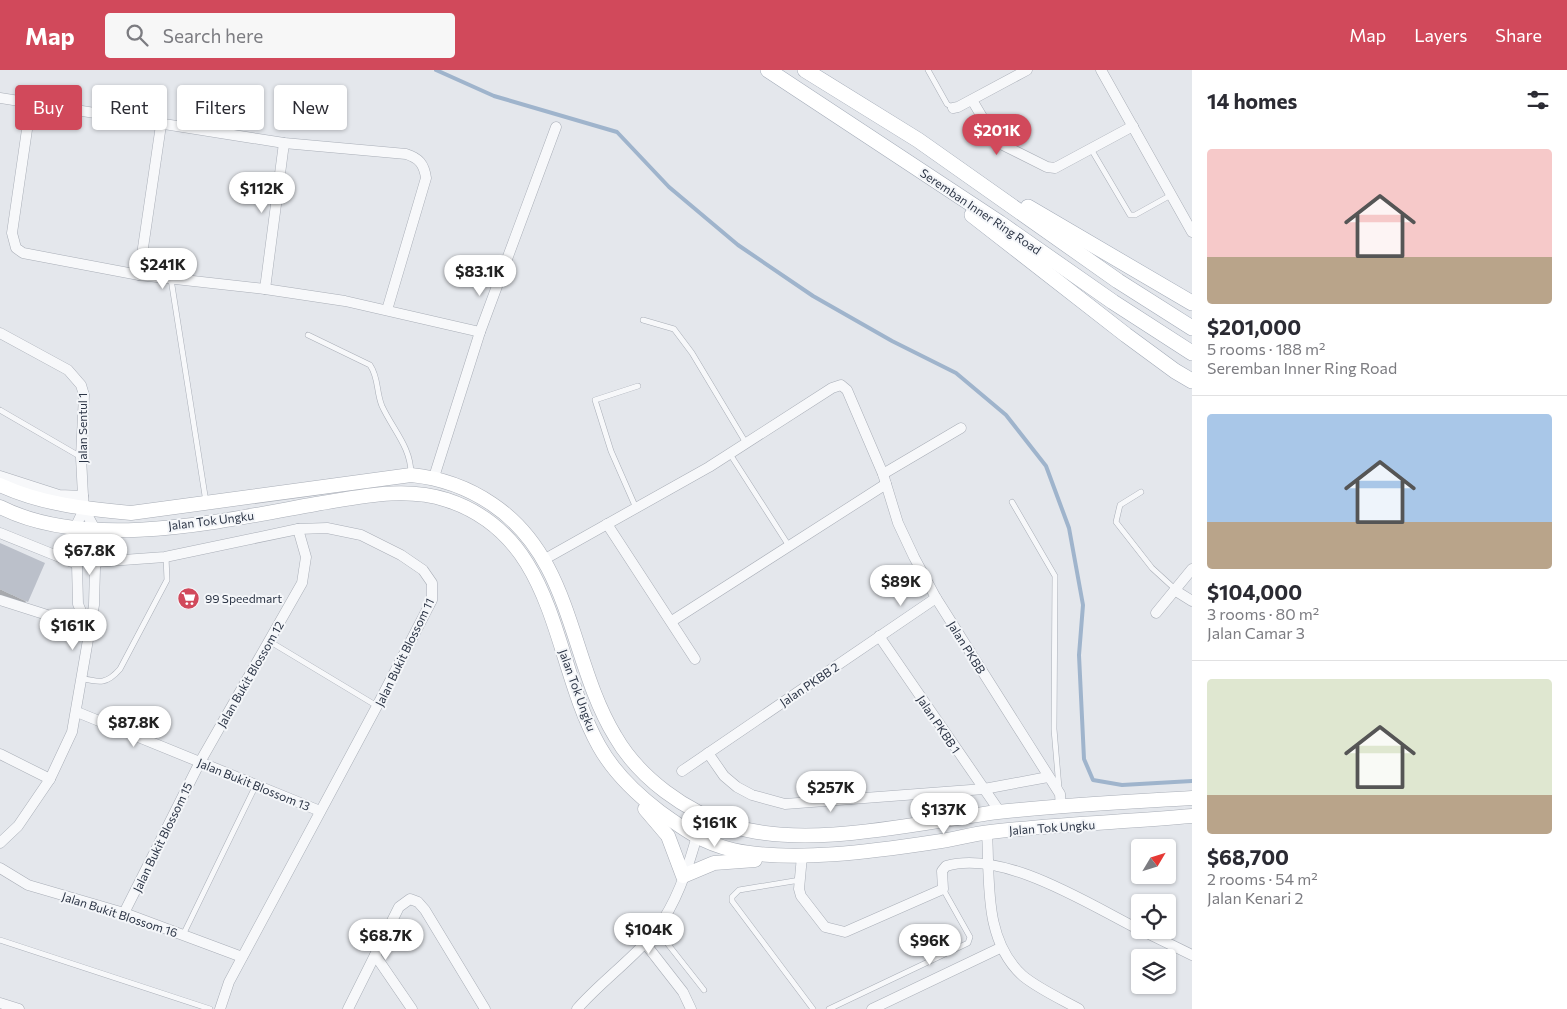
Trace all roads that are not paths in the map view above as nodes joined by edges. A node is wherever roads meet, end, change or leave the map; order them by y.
1 (768, 70) edge
2 (805, 70) edge
3 (928, 70) edge
4 (1027, 70) edge
5 (1101, 70) edge
6 (0, 98) edge
7 (15, 100) edge
8 (972, 100) junction
9 (953, 108) joint
10 (167, 126) edge
11 (1133, 126) junction
12 (556, 127) dead end
13 (27, 130) edge
14 (160, 130) edge
15 (918, 140) junction
16 (284, 143) junction
17 (1091, 149) junction
18 (896, 154) junction
19 (1171, 195) junction
20 (1192, 232) edge
21 (139, 275) junction
22 (171, 278) junction
23 (265, 289) junction
24 (1192, 304) edge
25 (387, 310) junction
26 (643, 320) dead end
27 (1192, 328) edge
28 (480, 332) junction
29 (0, 333) edge
30 (308, 335) dead end
31 (1192, 354) edge
32 (1192, 381) edge
33 (638, 386) dead end
34 (0, 410) edge
35 (961, 428) dead end
36 (746, 443) junction
37 (730, 454) junction
38 (81, 456) junction
39 (411, 475) junction
40 (0, 476) edge
41 (434, 477) junction
42 (884, 479) junction
43 (0, 485) edge
44 (1141, 492) dead end
45 (84, 502) junction
46 (1012, 502) dead end
47 (207, 504) junction
48 (0, 507) edge
49 (636, 508) junction
50 (607, 524) junction
51 (76, 528) junction
52 (298, 529) junction
53 (96, 531) junction
54 (0, 533) edge
55 (788, 546) junction
56 (166, 557) junction
57 (544, 558) junction
58 (95, 562) junction
59 (77, 564) junction
60 (1192, 569) edge
61 (1176, 591) junction
62 (936, 598) junction
63 (0, 600) edge
64 (1192, 601) edge
65 (1156, 613) dead end
66 (672, 621) junction
67 (88, 628) junction
68 (879, 636) junction
69 (269, 641) junction
70 (695, 660) dead end
71 (82, 678) junction
72 (377, 706) junction
73 (77, 712) junction
74 (708, 753) junction
75 (0, 754) edge
76 (200, 762) junction
77 (682, 771) dead end
78 (1048, 777) junction
79 (50, 779) junction
80 (256, 785) junction
81 (984, 789) junction
82 (634, 792) junction
83 (1192, 798) edge
84 (1061, 801) junction
85 (320, 811) junction
86 (1000, 812) junction
87 (703, 815) junction
88 (1192, 816) edge
89 (987, 832) junction
90 (696, 839) junction
91 (0, 843) edge
92 (764, 855) junction
93 (802, 856) junction
94 (989, 864) junction
95 (0, 868) edge
96 (683, 876) junction
97 (800, 880) junction
98 (943, 889) junction
99 (124, 913) junction
100 (1131, 925) edge
101 (656, 929) junction
102 (183, 935) junction
103 (1159, 939) edge
104 (0, 940) edge
105 (644, 942) junction
106 (1000, 948) junction
107 (375, 955) junction
108 (1192, 955) edge
109 (242, 957) junction
110 (704, 990) dead end
111 (0, 1003) edge
112 (17, 1009) edge
113 (210, 1009) edge
114 (220, 1009) edge
115 (348, 1009) edge
116 (412, 1009) edge
117 (485, 1009) edge
118 (578, 1009) edge
119 (691, 1009) edge
120 (813, 1009) edge
121 (829, 1009) edge
122 (872, 1009) edge
123 (1079, 1009) edge

1 - 18 main road, Seremban Inner Ring Road
2 - 15 main road, Seremban Inner Ring Road
3 - 9 lane
4 - 8 street
5 - 11 street
6 - 7 street
8 - 9 street
8 - 17 street
10 - 16 street
11 - 17 street
11 - 19 street
12 - 28 street
13 - 21 street
14 - 21 street
15 - 24 main road
15 - 27 main road, Seremban Inner Ring Road
16 - 23 street
16 - 25 street
17 - 19 lane
18 - 31 main road, Seremban Inner Ring Road
18 - 32 main road
19 - 20 street
21 - 22 street
22 - 23 street
22 - 47 lane
23 - 25 street
25 - 28 street
26 - 36 lane
28 - 41 street
29 - 38 street, Jalan Sentul 1
30 - 39 lane
33 - 49 lane
34 - 38 lane
35 - 42 street
36 - 37 street
36 - 42 street, Jalan PKBB
37 - 49 street
37 - 55 lane
38 - 45 street, Jalan Sentul 1
39 - 41 main road, Jalan Tok Ungku
39 - 47 main road, Jalan Tok Ungku
40 - 45 street
41 - 57 main road, Jalan Tok Ungku
42 - 55 street
42 - 62 street, Jalan PKBB
43 - 45 main road, Jalan Tok Ungku
44 - 61 lane
45 - 47 main road, Jalan Tok Ungku
45 - 51 street
45 - 53 street
46 - 84 lane
48 - 51 main road, Jalan Tok Ungku
49 - 50 street
50 - 57 street
50 - 66 street
51 - 53 main road, Jalan Tok Ungku
51 - 59 street
52 - 56 street, Jalan Bukit Blossom 11
52 - 69 street, Jalan Bukit Blossom 12
52 - 72 street, Jalan Bukit Blossom 11
53 - 58 street
53 - 82 main road, Jalan Tok Ungku
54 - 59 street
55 - 66 street
56 - 58 street, Jalan Bukit Blossom 11
56 - 71 lane
57 - 87 main road, Jalan Tok Ungku
58 - 67 street
59 - 67 street
60 - 61 street
61 - 64 street
61 - 65 street
62 - 68 street, Jalan PKBB 2
62 - 78 street, Jalan PKBB
63 - 67 street
66 - 70 street
67 - 71 street
68 - 74 street, Jalan PKBB 2
68 - 81 street, Jalan PKBB 1
69 - 72 lane
69 - 76 street, Jalan Bukit Blossom 12
71 - 73 street
72 - 85 street, Jalan Bukit Blossom 11
73 - 76 street, Jalan Bukit Blossom 13
73 - 79 street
74 - 77 street, Jalan PKBB 2
74 - 81 street
75 - 79 street
76 - 80 street, Jalan Bukit Blossom 13
76 - 99 street, Jalan Bukit Blossom 15
78 - 81 street
78 - 84 street, Jalan PKBB
79 - 91 street
80 - 85 street, Jalan Bukit Blossom 13
80 - 102 lane
81 - 86 street, Jalan PKBB 1
82 - 90 main road, Jalan Tok Ungku
82 - 96 main road
83 - 84 main road, Jalan Tok Ungku
84 - 86 main road, Jalan Tok Ungku
85 - 109 street, Jalan Bukit Blossom 11
86 - 87 main road, Jalan Tok Ungku
87 - 90 street
88 - 89 main road, Jalan Tok Ungku
89 - 93 main road, Jalan Tok Ungku
89 - 94 street
90 - 92 main road, Jalan Tok Ungku
90 - 96 street
92 - 93 main road, Jalan Tok Ungku
92 - 96 main road
93 - 97 street
94 - 98 street
94 - 100 street
94 - 106 street
95 - 99 street, Jalan Bukit Blossom 16
96 - 101 street
97 - 98 street
97 - 120 lane
98 - 121 lane
99 - 102 street, Jalan Bukit Blossom 16
101 - 105 street
101 - 110 lane
102 - 109 street, Jalan Bukit Blossom 16
103 - 108 street
104 - 113 lane
105 - 118 street
105 - 119 street
106 - 122 street
106 - 123 street
107 - 115 street
107 - 116 street
107 - 117 street
109 - 114 street, Jalan Bukit Blossom 11
111 - 112 street

